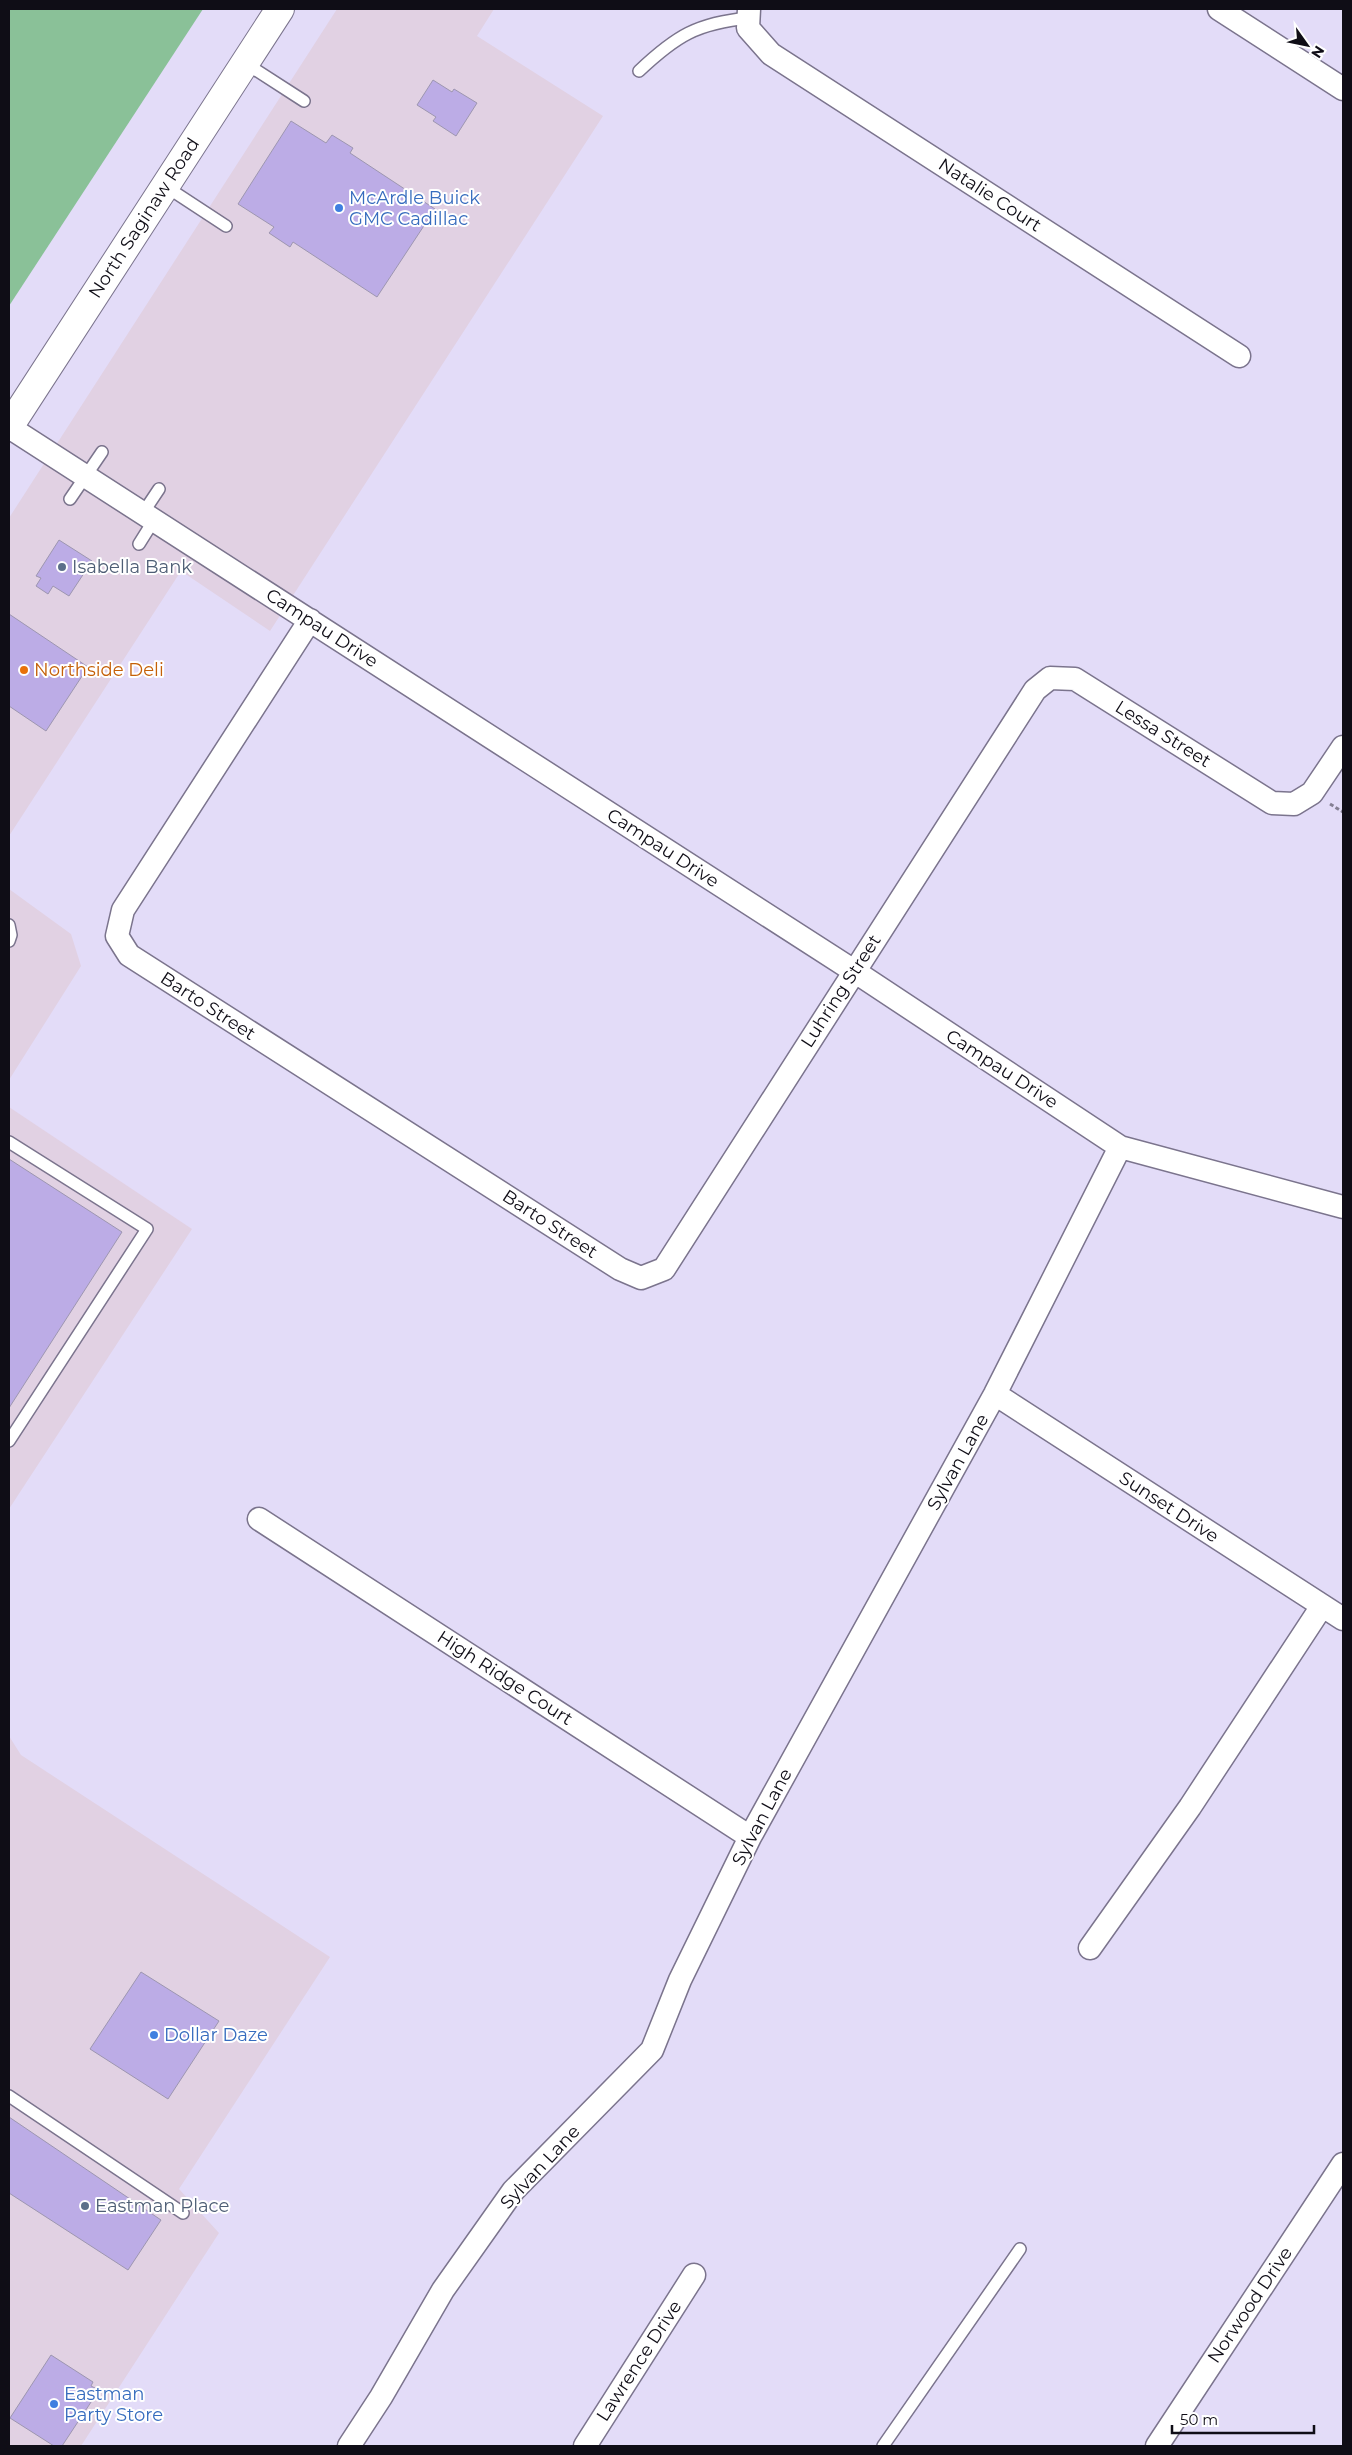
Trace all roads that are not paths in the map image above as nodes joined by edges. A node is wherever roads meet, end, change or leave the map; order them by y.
1 (280, 9) edge
2 (1219, 9) edge
3 (749, 18) edge
4 (245, 62) junction
5 (639, 71) dead end
6 (1343, 89) edge
7 (304, 101) dead end
8 (165, 186) junction
9 (226, 226) dead end
10 (1239, 356) dead end
11 (9, 427) edge
12 (102, 452) dead end
13 (85, 475) junction
14 (159, 489) dead end
15 (70, 499) dead end
16 (149, 516) junction
17 (139, 544) dead end
18 (310, 620) junction
19 (1050, 678) joint
20 (1343, 747) edge
21 (9, 925) edge
22 (9, 941) edge
23 (854, 971) junction
24 (9, 1142) edge
25 (1120, 1147) junction
26 (1343, 1207) edge
27 (620, 1269) joint
28 (995, 1394) junction
29 (9, 1442) edge
30 (259, 1519) dead end
31 (1322, 1606) junction
32 (1343, 1619) edge
33 (750, 1837) junction
34 (1090, 1948) dead end
35 (9, 2096) edge
36 (1343, 2164) edge
37 (183, 2214) dead end
38 (1020, 2249) dead end
39 (694, 2275) dead end
40 (349, 2446) edge
41 (585, 2446) edge
42 (884, 2446) edge
43 (1157, 2446) edge

1 - 4 main road, North Saginaw Road
2 - 6 street
3 - 5 lane
3 - 10 street, Natalie Court
4 - 7 lane
4 - 8 main road, North Saginaw Road
8 - 9 lane
8 - 11 main road, North Saginaw Road
11 - 13 street, Campau Drive
12 - 13 lane
13 - 15 lane
13 - 16 street, Campau Drive
14 - 16 lane
16 - 17 lane
16 - 18 street, Campau Drive
18 - 23 street, Campau Drive
18 - 27 street, Barto Street
19 - 20 street, Lessa Street
19 - 23 street, Luhring Street
21 - 22 lane
23 - 25 street, Campau Drive
23 - 27 street, Luhring Street
24 - 29 lane
25 - 26 street, Campau Drive
25 - 28 street, Sylvan Lane
28 - 31 street, Sunset Drive
28 - 33 street, Sylvan Lane
30 - 33 street, High Ridge Court
31 - 32 street, Sunset Drive
31 - 34 street
33 - 40 street, Sylvan Lane
35 - 37 lane
36 - 43 street, Norwood Drive
38 - 42 lane
39 - 41 street, Lawrence Drive

